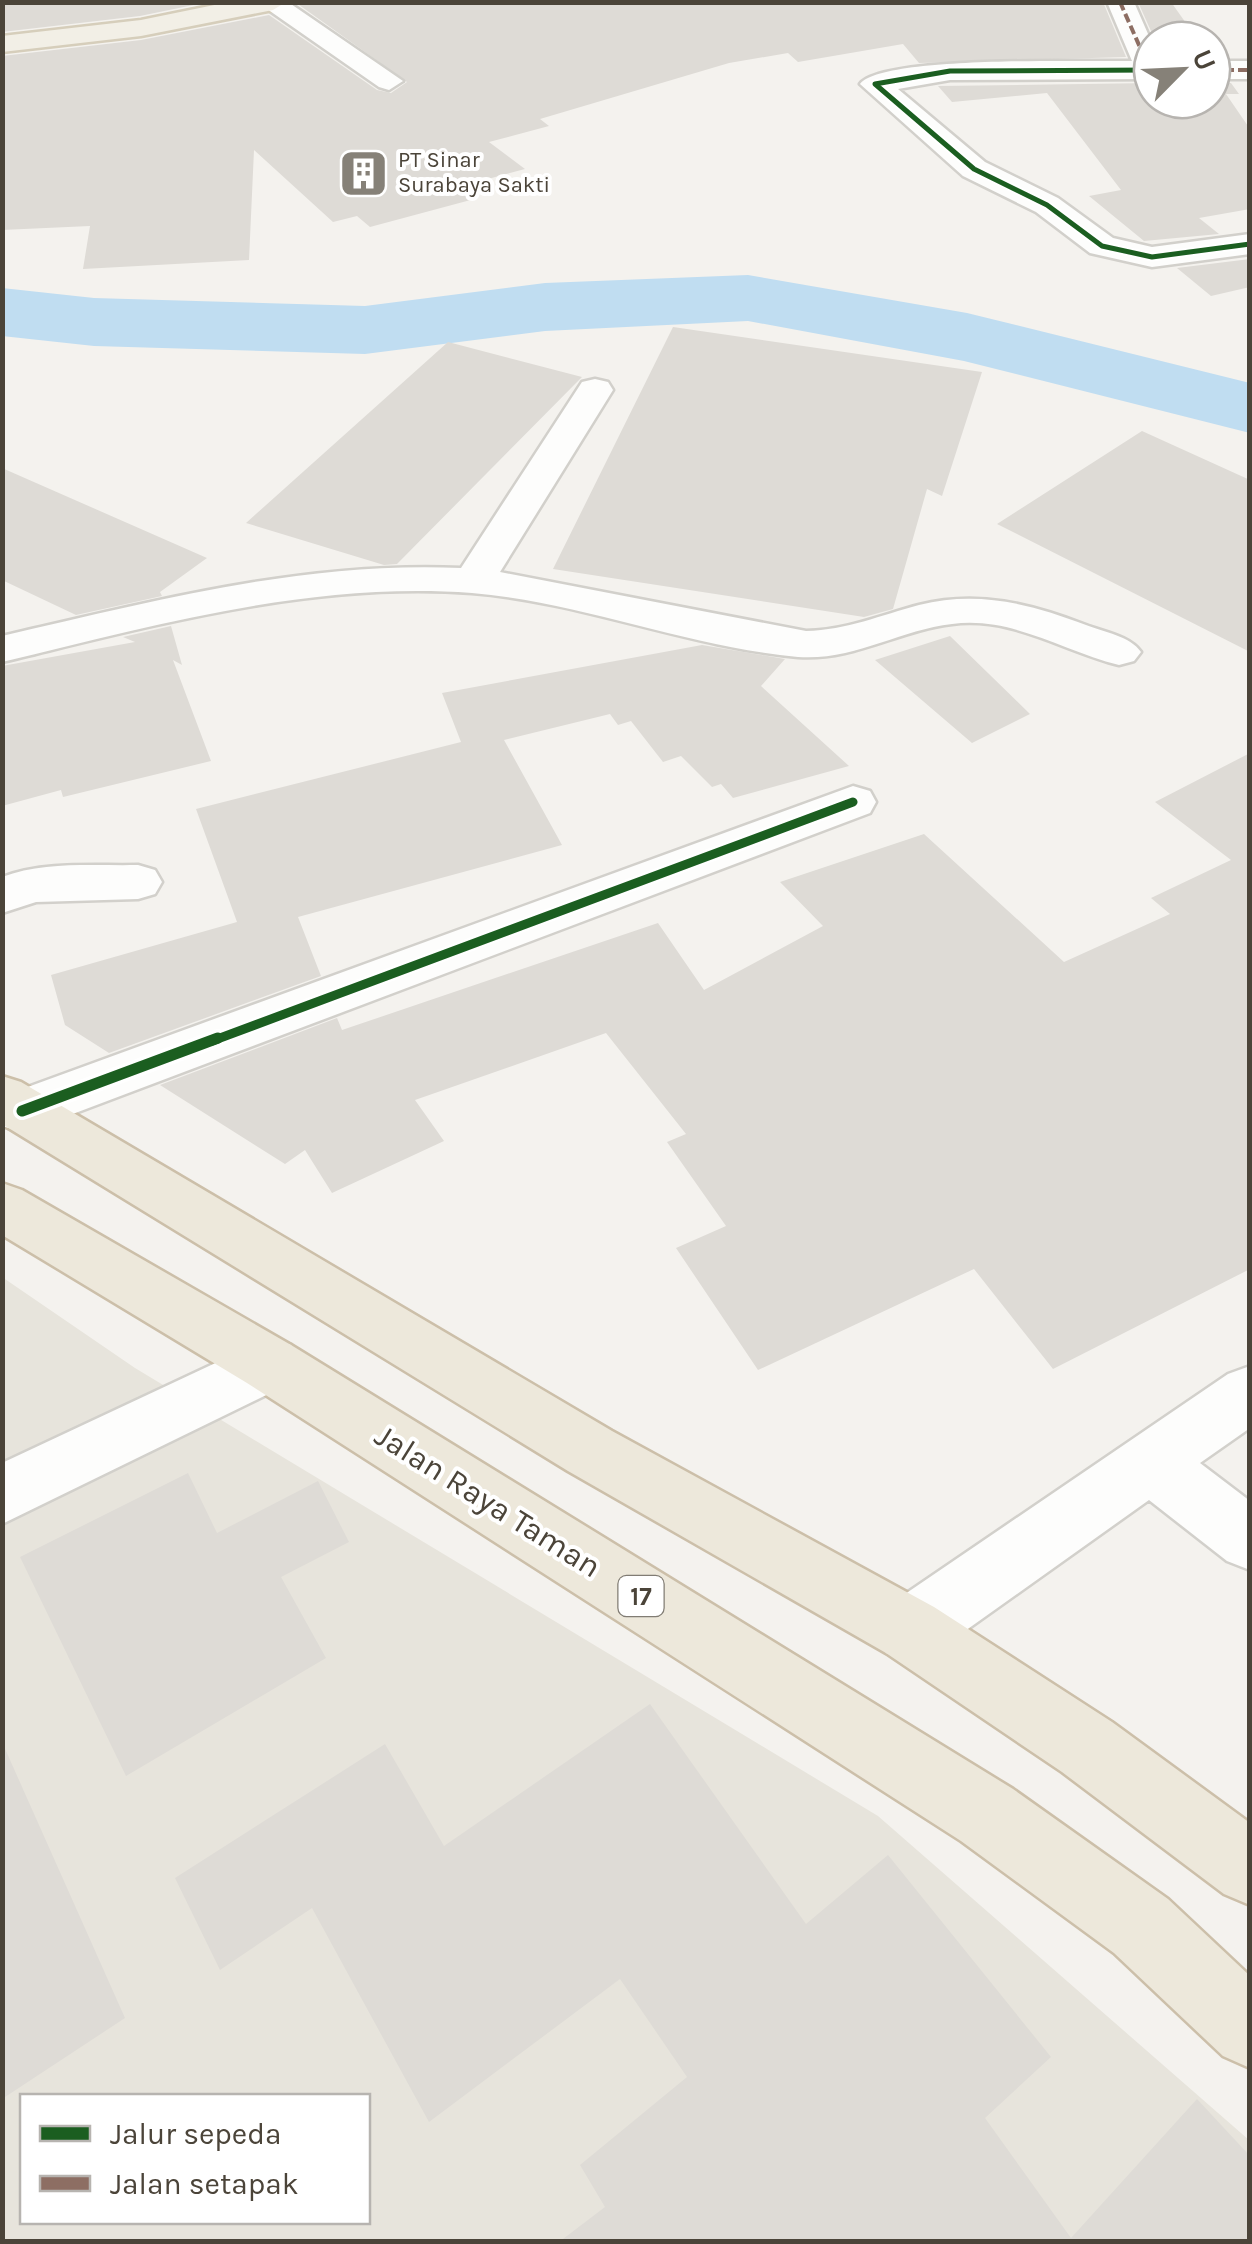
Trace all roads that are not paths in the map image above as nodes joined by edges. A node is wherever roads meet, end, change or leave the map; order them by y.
1 (1120, 2) edge
2 (272, 3) edge
3 (1132, 28) edge
4 (2, 44) edge
5 (1132, 70) edge
6 (389, 82) dead end
7 (1250, 244) edge
8 (594, 390) dead end
9 (473, 581) junction
10 (2, 649) edge
11 (1119, 652) dead end
12 (853, 802) dead end
13 (138, 882) dead end
14 (2, 896) edge
15 (12, 1104) edge
16 (2, 1206) edge
17 (269, 1364) junction
18 (1250, 1393) edge
19 (1151, 1464) junction
20 (2, 1495) edge
21 (1250, 1540) edge
22 (910, 1630) junction
23 (1250, 1868) edge
24 (1250, 2029) edge

1 - 3 street
2 - 4 main road
2 - 6 street
5 - 7 street
8 - 9 street
9 - 10 street
9 - 11 street
12 - 15 street
13 - 14 street
15 - 22 highway
16 - 17 highway, Jalan Raya Taman / 17
17 - 20 street
17 - 24 highway, Jalan Raya Taman / 17
18 - 19 street
19 - 21 street
19 - 22 street
22 - 23 highway

